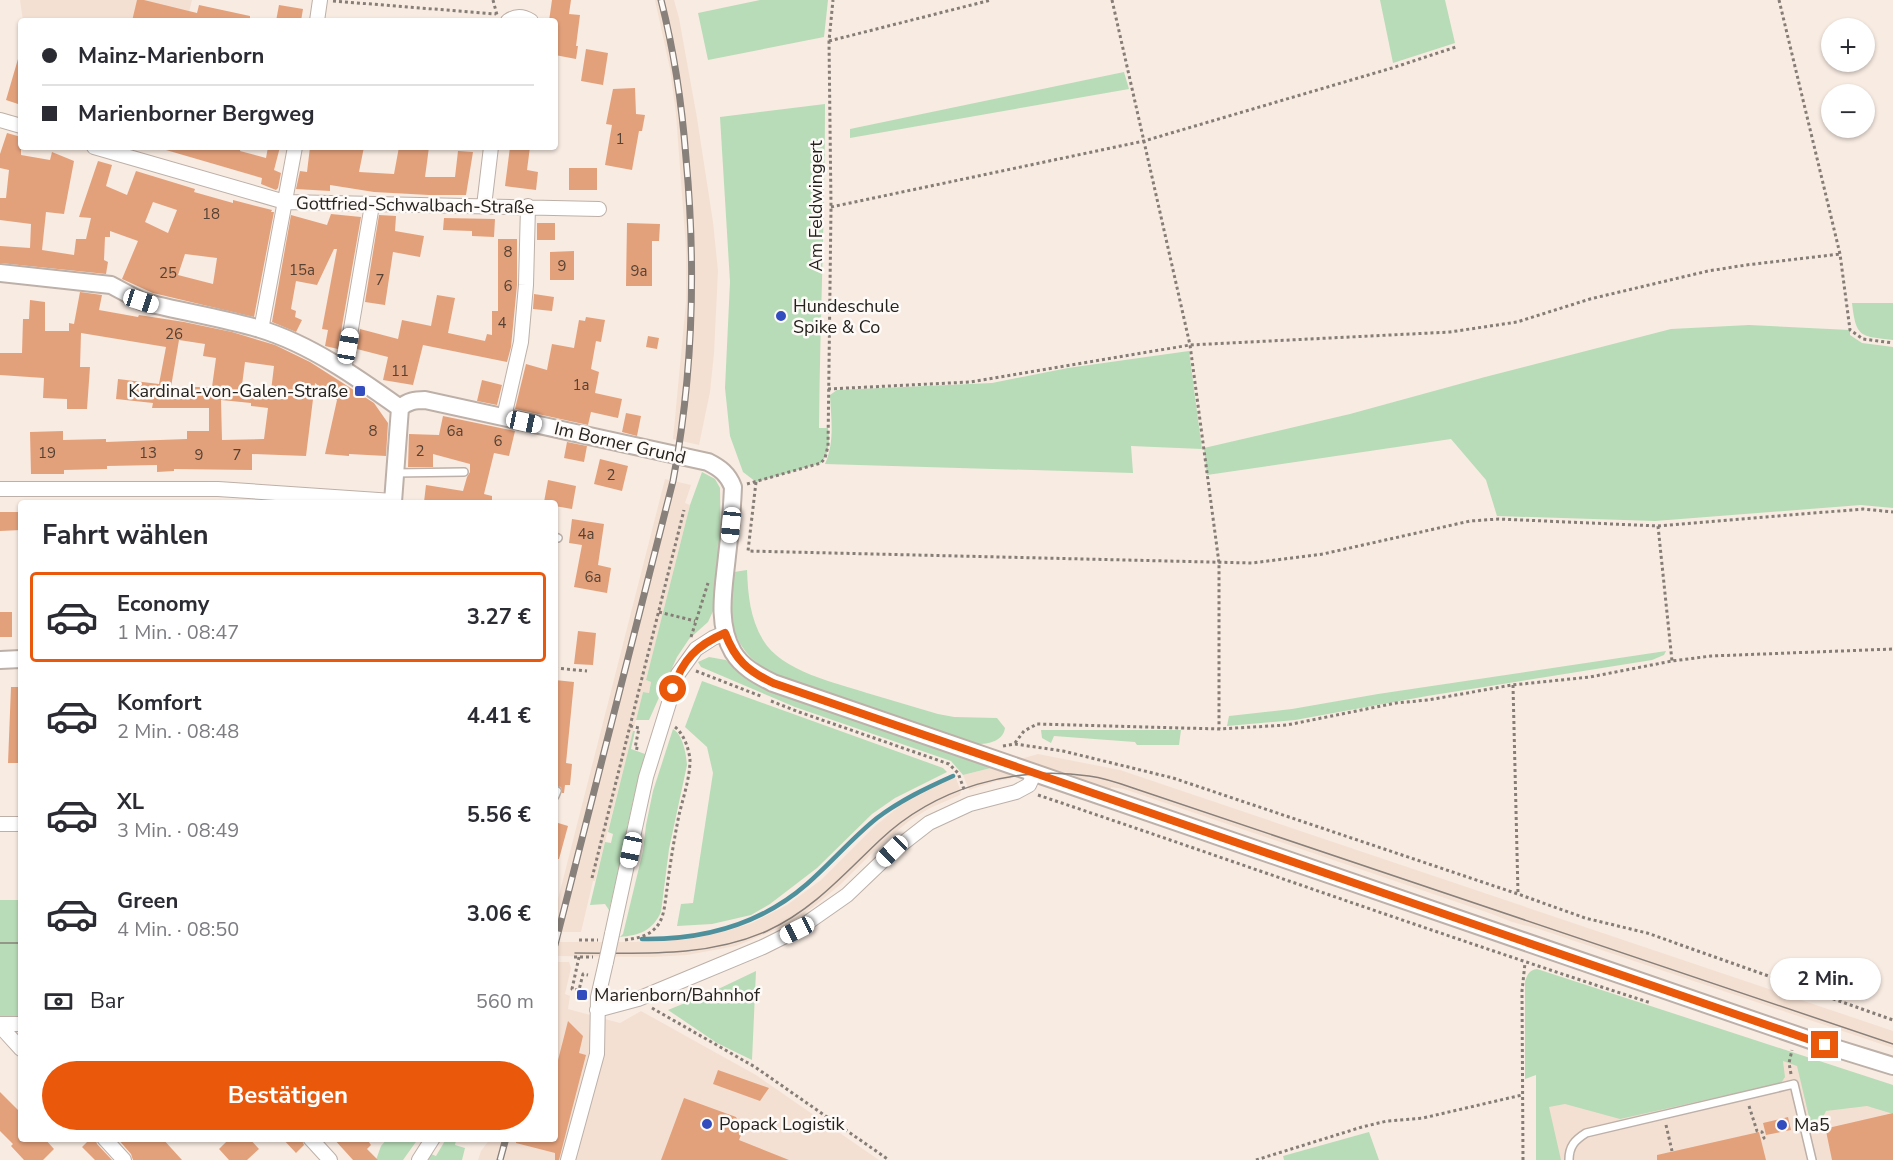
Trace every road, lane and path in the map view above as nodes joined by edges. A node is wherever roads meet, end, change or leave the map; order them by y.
1 (325, 0) edge
2 (833, 0) edge
3 (991, 0) edge
4 (1112, 0) edge
5 (1779, 0) edge
6 (318, 18) edge
7 (502, 18) edge
8 (524, 18) edge
9 (829, 41) junction
10 (1456, 47) dead end
11 (0, 120) edge
12 (18, 125) edge
13 (1144, 141) junction
14 (104, 150) edge
15 (294, 150) edge
16 (491, 150) edge
17 (285, 202) junction
18 (372, 205) junction
19 (484, 206) junction
20 (528, 207) junction
21 (831, 207) junction
22 (599, 209) dead end
23 (1840, 254) junction
24 (0, 273) edge
25 (261, 330) junction
26 (1893, 343) edge
27 (1190, 345) junction
28 (344, 370) junction
29 (828, 388) junction
30 (400, 408) junction
31 (504, 417) junction
32 (464, 472) dead end
33 (395, 473) junction
34 (756, 482) junction
35 (733, 487) junction
36 (0, 489) edge
37 (366, 500) edge
38 (393, 500) edge
39 (684, 510) dead end
40 (1893, 512) edge
41 (1658, 526) junction
42 (1219, 563) junction
43 (659, 612) junction
44 (694, 621) dead end
45 (725, 633) junction
46 (1893, 649) edge
47 (18, 659) edge
48 (0, 660) edge
49 (1672, 661) junction
50 (682, 666) junction
51 (558, 668) edge
52 (587, 671) dead end
53 (1512, 685) junction
54 (663, 721) junction
55 (630, 726) junction
56 (1219, 729) junction
57 (1015, 744) junction
58 (653, 752) junction
59 (991, 759) junction
60 (1030, 781) junction
61 (970, 804) junction
62 (0, 824) edge
63 (18, 824) edge
64 (592, 878) dead end
65 (1518, 894) junction
66 (612, 938) junction
67 (579, 940) dead end
68 (1530, 944) junction
69 (602, 959) junction
70 (1526, 963) junction
71 (590, 975) dead end
72 (638, 999) junction
73 (597, 1010) junction
74 (1893, 1020) edge
75 (18, 1024) edge
76 (0, 1025) edge
77 (18, 1046) edge
78 (1792, 1050) dead end
79 (1893, 1065) edge
80 (1794, 1084) junction
81 (1522, 1095) junction
82 (1663, 1114) junction
83 (1753, 1119) dead end
84 (1761, 1139) dead end
85 (108, 1142) edge
86 (314, 1142) edge
87 (431, 1142) edge
88 (1672, 1151) dead end
89 (124, 1160) edge
90 (330, 1160) edge
91 (419, 1160) edge
92 (568, 1160) edge
93 (889, 1160) edge
94 (1256, 1160) edge
95 (1523, 1160) edge
96 (1569, 1160) edge
97 (1812, 1160) edge

1 - 6 street
1 - 7 path
2 - 9 path, Am Feldwingert
3 - 9 path
4 - 13 path
5 - 23 path
7 - 8 street
9 - 21 path, Am Feldwingert
10 - 13 path
11 - 12 street
13 - 21 path
13 - 27 path
14 - 17 street, Gottfried-Schwalbach-Straße
15 - 17 street
16 - 19 street
17 - 18 street, Gottfried-Schwalbach-Straße
17 - 25 street
18 - 19 street, Gottfried-Schwalbach-Straße
18 - 28 street
19 - 20 street, Gottfried-Schwalbach-Straße
20 - 22 street, Gottfried-Schwalbach-Straße
20 - 31 street
21 - 29 path, Am Feldwingert
23 - 26 path
23 - 27 path
24 - 25 street
25 - 28 street
27 - 29 path
27 - 42 path
28 - 30 street
29 - 34 path, Am Feldwingert
30 - 31 street, Im Borner Grund
30 - 33 street
31 - 35 street, Im Borner Grund
32 - 33 lane
33 - 38 street
34 - 35 path, Am Feldwingert
34 - 42 path
35 - 45 street
36 - 37 street
39 - 43 path
40 - 41 path
41 - 42 path
41 - 49 path
42 - 56 path
43 - 44 path
43 - 55 path
45 - 50 street
45 - 59 street
46 - 49 path
47 - 48 street
49 - 53 path
50 - 54 street
50 - 61 path
51 - 52 path
53 - 56 path
53 - 65 path
54 - 58 street
54 - 66 path
55 - 58 path
55 - 64 path
56 - 57 path
57 - 59 path
57 - 65 path
58 - 66 street
59 - 60 street
60 - 61 street
60 - 68 street
60 - 70 path
61 - 72 street
62 - 63 street
65 - 74 path
66 - 67 path
66 - 69 street, bridge
68 - 70 path
68 - 79 street
69 - 71 path
69 - 73 street
70 - 81 path
72 - 73 street
72 - 93 path
73 - 92 street
75 - 76 street
76 - 77 street
78 - 80 path
80 - 82 lane
80 - 97 lane
81 - 94 path
81 - 95 path
82 - 88 path
82 - 96 lane
83 - 84 path
85 - 89 street
86 - 90 street
87 - 91 street

